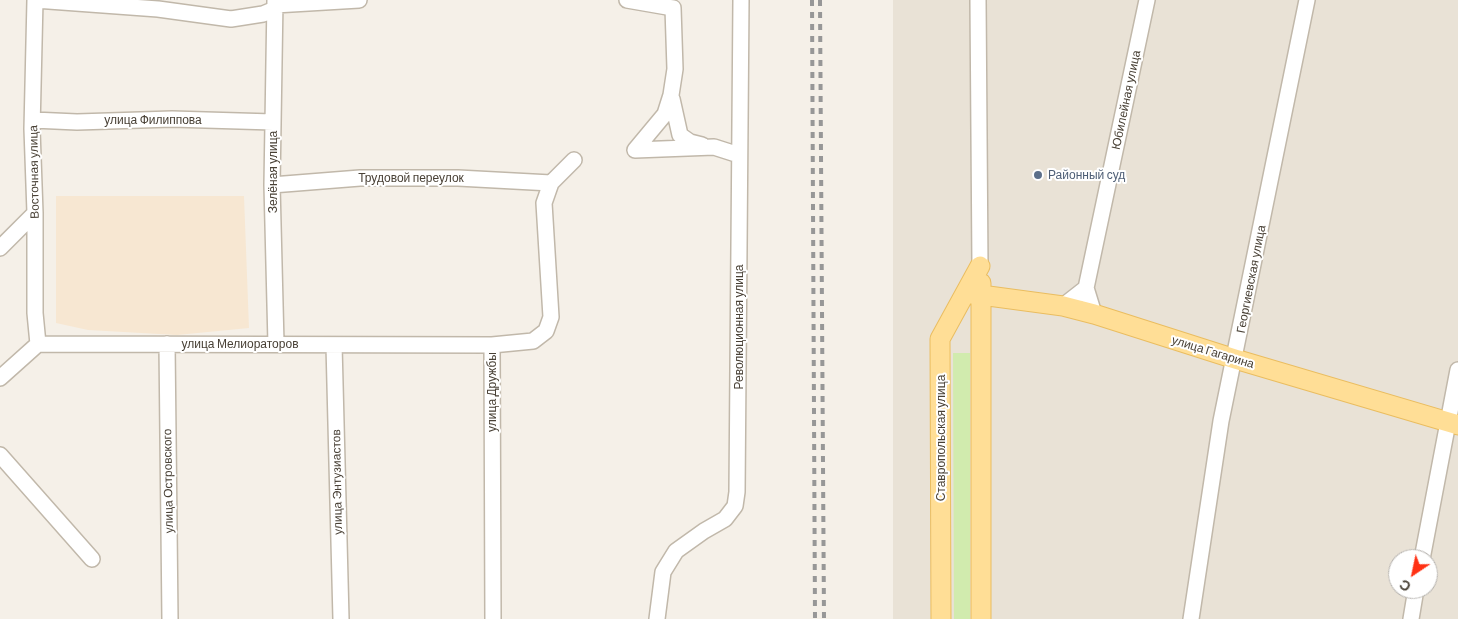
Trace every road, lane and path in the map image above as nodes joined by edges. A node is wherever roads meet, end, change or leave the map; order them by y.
1 (35, 0) edge
2 (359, 0) edge
3 (627, 0) edge
4 (741, 0) edge
5 (978, 0) edge
6 (1147, 0) edge
7 (1307, 0) edge
8 (275, 5) edge
9 (671, 95) junction
10 (33, 120) junction
11 (273, 122) junction
12 (714, 147) junction
13 (740, 155) junction
14 (574, 160) dead end
15 (551, 183) junction
16 (272, 185) junction
17 (35, 212) junction
18 (0, 248) edge
19 (980, 266) joint
20 (1086, 288) junction
21 (974, 294) junction
22 (1063, 306) junction
23 (1094, 314) junction
24 (38, 344) junction
25 (166, 344) junction
26 (276, 344) junction
27 (334, 345) junction
28 (492, 345) junction
29 (1234, 359) junction
30 (1458, 370) edge
31 (0, 378) edge
32 (1453, 424) edge
33 (0, 455) edge
34 (1424, 549) edge
35 (92, 559) dead end
36 (1414, 599) edge
37 (170, 619) edge
38 (341, 619) edge
39 (493, 619) edge
40 (657, 619) edge
41 (941, 619) edge
42 (981, 619) edge
43 (1191, 619) edge
44 (1411, 619) edge

1 - 8 street
1 - 10 street, Восточная улица
2 - 8 street
3 - 9 street
4 - 13 street, Революционная улица
5 - 19 street
6 - 20 street, Юбилейная улица
7 - 29 street, Георгиевская улица
8 - 11 street, Зелёная улица
9 - 12 street
9 - 12 street
10 - 11 street, улица Филиппова
10 - 17 street, Восточная улица
11 - 16 street, Зелёная улица
12 - 13 street
13 - 40 street, Революционная улица
14 - 15 street, улица Дружбы
15 - 16 street, Трудовой переулок
15 - 28 street, улица Дружбы
16 - 26 street, Зелёная улица
17 - 18 street
17 - 24 street, Восточная улица
19 - 21 main road
20 - 22 street
20 - 23 street, Юбилейная улица
21 - 22 main road, улица Гагарина
21 - 41 main road, Ставропольская улица
21 - 42 main road
22 - 23 main road, улица Гагарина
23 - 29 main road, улица Гагарина
24 - 25 street, улица Мелиораторов
24 - 31 street
25 - 26 street, улица Мелиораторов
25 - 37 street, улица Островского
26 - 27 street, улица Мелиораторов
27 - 28 street, улица Мелиораторов
27 - 38 street, улица Энтузиастов
28 - 39 street, улица Дружбы
29 - 32 main road, улица Гагарина
29 - 43 street, Георгиевская улица
30 - 32 street
32 - 34 street
33 - 35 street
36 - 44 street

